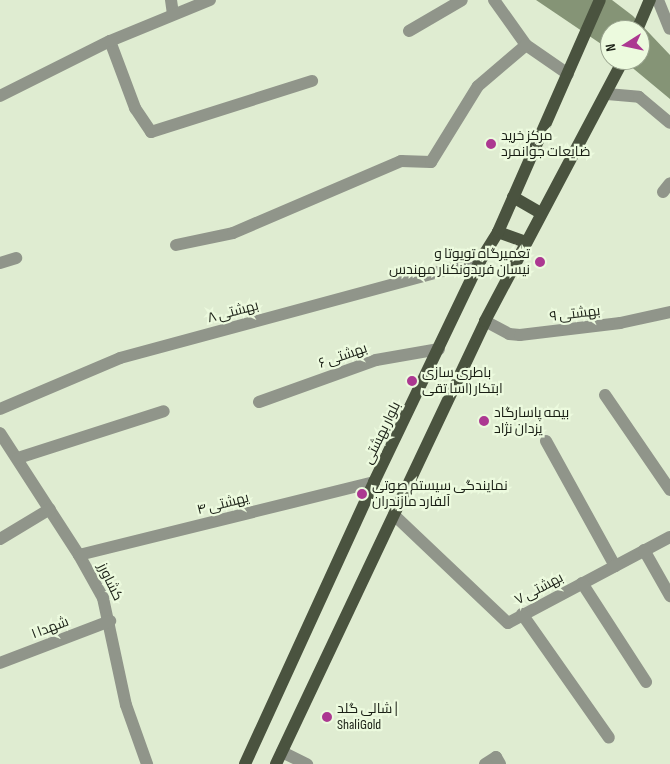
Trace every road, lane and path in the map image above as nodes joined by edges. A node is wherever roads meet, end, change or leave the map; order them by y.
1 (171, 0) edge
2 (210, 0) edge
3 (462, 0) edge
4 (494, 0) edge
5 (600, 0) edge
6 (658, 0) edge
7 (648, 4) edge
8 (173, 14) junction
9 (641, 20) edge
10 (670, 29) edge
11 (409, 31) dead end
12 (110, 41) junction
13 (526, 46) junction
14 (571, 68) junction
15 (618, 70) edge
16 (312, 81) dead end
17 (609, 88) junction
18 (0, 96) edge
19 (670, 123) edge
20 (513, 197) junction
21 (541, 214) junction
22 (498, 232) junction
23 (526, 242) junction
24 (176, 245) dead end
25 (16, 258) dead end
26 (0, 262) edge
27 (480, 262) junction
28 (670, 312) edge
29 (485, 321) junction
30 (439, 349) junction
31 (605, 395) dead end
32 (259, 402) dead end
33 (0, 409) edge
34 (164, 411) dead end
35 (0, 433) edge
36 (546, 440) dead end
37 (18, 458) junction
38 (374, 482) junction
39 (670, 490) edge
40 (50, 509) junction
41 (394, 515) junction
42 (670, 537) edge
43 (0, 539) edge
44 (644, 550) junction
45 (79, 554) junction
46 (615, 566) junction
47 (582, 583) junction
48 (670, 596) edge
49 (522, 614) junction
50 (110, 621) junction
51 (0, 663) edge
52 (646, 682) dead end
53 (609, 738) dead end
54 (279, 758) edge
55 (146, 764) edge
56 (245, 764) edge
57 (307, 764) edge
58 (485, 764) edge
59 (500, 764) edge

1 - 8 street
2 - 8 street
3 - 11 street
4 - 13 street
5 - 14 main road, بلوار بهشتی
6 - 10 street
7 - 9 main road
8 - 12 street
12 - 16 street
12 - 18 street
13 - 14 street
13 - 24 street
14 - 20 main road, بلوار بهشتی
15 - 17 main road
17 - 19 street
17 - 21 main road
20 - 21 main road
20 - 22 main road, بلوار بهشتی
21 - 23 main road
22 - 23 main road
22 - 27 main road, بلوار بهشتی
23 - 29 main road
25 - 26 street
27 - 30 main road, بلوار بهشتی
27 - 33 street, بهشتی ۸
28 - 29 street, بهشتی ۹
29 - 41 main road
30 - 32 street, بهشتی ۶
30 - 38 main road, بلوار بهشتی
31 - 39 street
34 - 37 street
35 - 37 street, کشاورز
36 - 46 street
37 - 40 street, کشاورز
38 - 45 street, یهشتی ۴
38 - 56 main road, بلوار بهشتی
40 - 43 street
40 - 45 street, کشاورز
41 - 49 street, بهشتی ۷
41 - 54 main road
42 - 44 street, بهشتی ۷
44 - 46 street, بهشتی ۷
44 - 48 street
45 - 50 street, کشاورز
46 - 47 street, بهشتی ۷
47 - 49 street, بهشتی ۷
47 - 52 street
49 - 53 street
50 - 51 street, شهدا ۱
50 - 55 street, کشاورز
54 - 57 street
58 - 59 street

